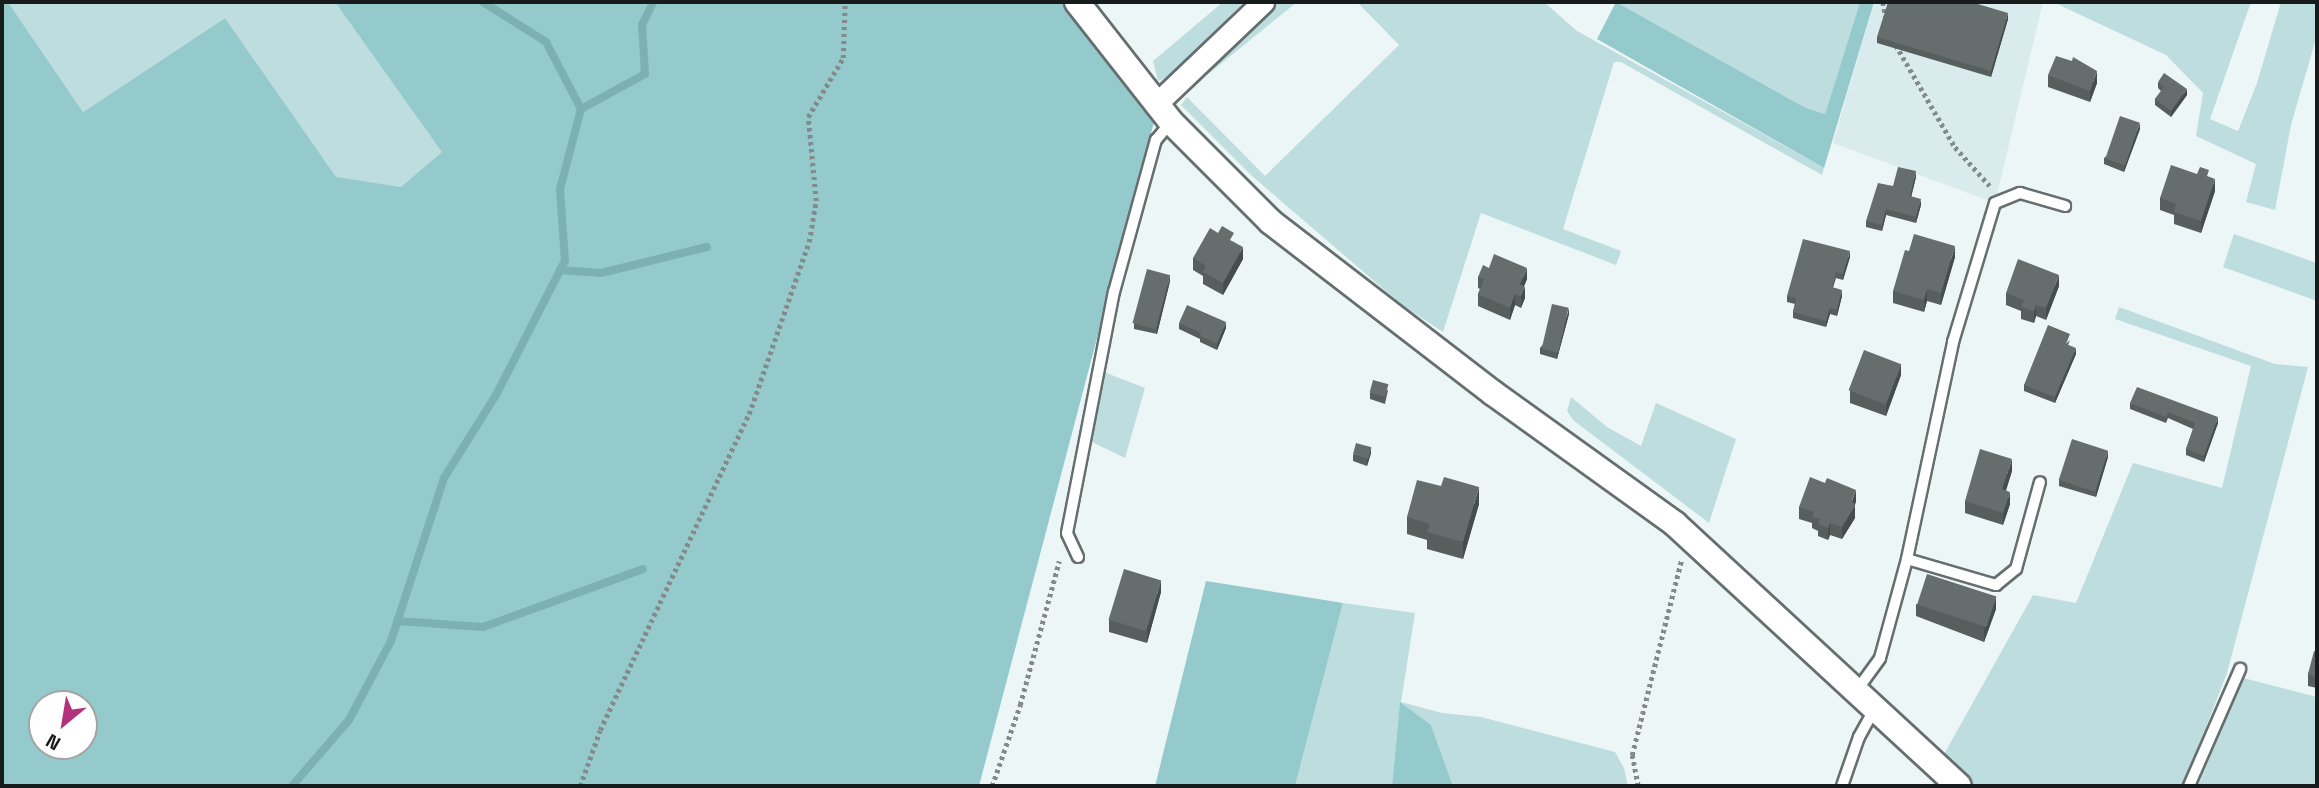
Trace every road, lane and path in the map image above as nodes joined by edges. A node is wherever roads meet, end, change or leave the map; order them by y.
1 (845, 2) edge
2 (1076, 2) edge
3 (1263, 2) edge
4 (1883, 2) edge
5 (1890, 29) edge
6 (1893, 39) edge
7 (1164, 113) junction
8 (2001, 200) junction
9 (2065, 206) dead end
10 (2040, 482) dead end
11 (1067, 533) junction
12 (1690, 537) junction
13 (1079, 557) dead end
14 (1906, 559) junction
15 (2240, 669) dead end
16 (1857, 690) junction
17 (1875, 708) junction
18 (580, 786) edge
19 (992, 786) edge
20 (1638, 786) edge
21 (1842, 786) edge
22 (1959, 786) edge
23 (2189, 786) edge

1 - 18 path
2 - 7 street
3 - 7 street
4 - 5 path
6 - 8 path
7 - 11 lane
7 - 12 street
8 - 9 lane
8 - 14 lane
10 - 14 lane
11 - 13 lane
11 - 19 path
12 - 16 street
12 - 20 path
14 - 16 lane
15 - 23 lane
16 - 17 street
17 - 21 lane
17 - 22 street

